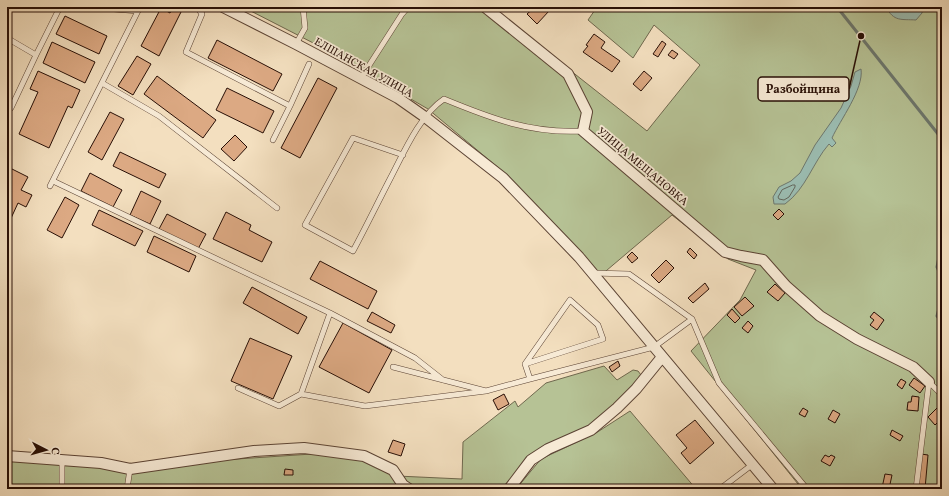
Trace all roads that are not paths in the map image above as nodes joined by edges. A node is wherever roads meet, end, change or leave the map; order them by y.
1 (60, 7) edge
2 (110, 7) edge
3 (197, 7) edge
4 (223, 7) edge
5 (303, 7) edge
6 (408, 7) edge
7 (485, 7) edge
8 (139, 9) edge
9 (7, 38) edge
10 (296, 44) junction
11 (36, 55) junction
12 (309, 64) dead end
13 (361, 78) junction
14 (102, 83) junction
15 (7, 106) edge
16 (290, 106) junction
17 (425, 117) junction
18 (583, 131) junction
19 (273, 140) dead end
20 (403, 155) junction
21 (53, 181) junction
22 (50, 186) dead end
23 (277, 208) dead end
24 (592, 273) junction
25 (330, 313) junction
26 (692, 320) junction
27 (654, 347) junction
28 (662, 357) junction
29 (525, 364) junction
30 (393, 367) dead end
31 (530, 379) junction
32 (443, 380) junction
33 (928, 382) junction
34 (238, 388) dead end
35 (486, 392) junction
36 (301, 394) junction
37 (942, 395) edge
38 (7, 456) edge
39 (62, 460) junction
40 (753, 464) junction
41 (130, 469) junction
42 (62, 489) edge
43 (127, 489) edge
44 (409, 489) edge
45 (509, 489) edge
46 (720, 489) edge
47 (773, 489) edge
48 (807, 489) edge
49 (916, 489) edge

1 - 11 lane
2 - 8 lane
3 - 16 lane
4 - 10 street, ЕЛШАНСКАЯ УЛИЦА
5 - 10 lane
6 - 13 lane
7 - 18 street, УЛИЦА МЕЩАНОВКА
8 - 14 lane
9 - 11 lane
10 - 13 street, ЕЛШАНСКАЯ УЛИЦА
11 - 15 lane
12 - 16 lane
13 - 17 street, ЕЛШАНСКАЯ УЛИЦА
14 - 21 lane
14 - 23 lane
16 - 19 lane
17 - 18 lane
17 - 20 lane
17 - 24 street, ЕЛШАНСКАЯ УЛИЦА
18 - 33 street, УЛИЦА МЕЩАНОВКА
20 - 20 lane
21 - 22 lane
21 - 25 lane
24 - 26 lane
24 - 27 street, ЕЛШАНСКАЯ УЛИЦА
25 - 32 lane
25 - 36 lane
26 - 27 lane
26 - 48 lane
27 - 28 street, ЕЛШАНСКАЯ УЛИЦА
27 - 31 lane
28 - 40 street, ЕЛШАНСКАЯ УЛИЦА
28 - 45 street
29 - 29 lane
29 - 31 lane
30 - 32 lane
31 - 35 lane
32 - 35 lane
33 - 37 lane
33 - 49 lane
34 - 36 lane
35 - 36 lane
38 - 39 street
39 - 41 street
39 - 42 lane
40 - 46 lane
40 - 47 street, ЕЛШАНСКАЯ УЛИЦА
41 - 43 lane
41 - 44 street

